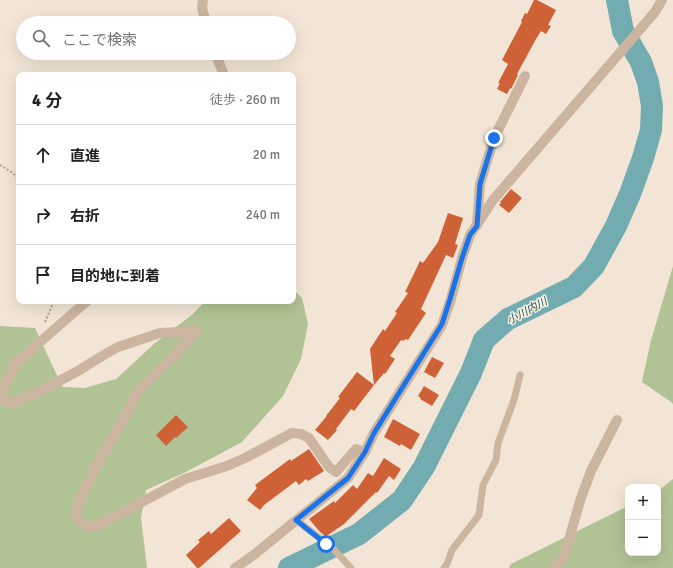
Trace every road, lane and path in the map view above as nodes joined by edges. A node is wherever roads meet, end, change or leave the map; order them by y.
1 (203, 0) edge
2 (662, 0) edge
3 (204, 16) edge
4 (218, 60) edge
5 (223, 72) edge
6 (525, 76) dead end
7 (0, 165) edge
8 (16, 176) edge
9 (477, 226) junction
10 (84, 304) edge
11 (520, 375) dead end
12 (0, 396) edge
13 (616, 420) dead end
14 (365, 452) junction
15 (296, 520) junction
16 (350, 567) edge
17 (235, 568) edge
18 (444, 568) edge
19 (555, 568) edge

1 - 3 street
2 - 9 street
4 - 5 street
6 - 9 street
7 - 8 path
9 - 14 street
10 - 12 street
11 - 18 lane
12 - 14 street
13 - 19 street
14 - 15 street
15 - 16 lane
15 - 17 street

